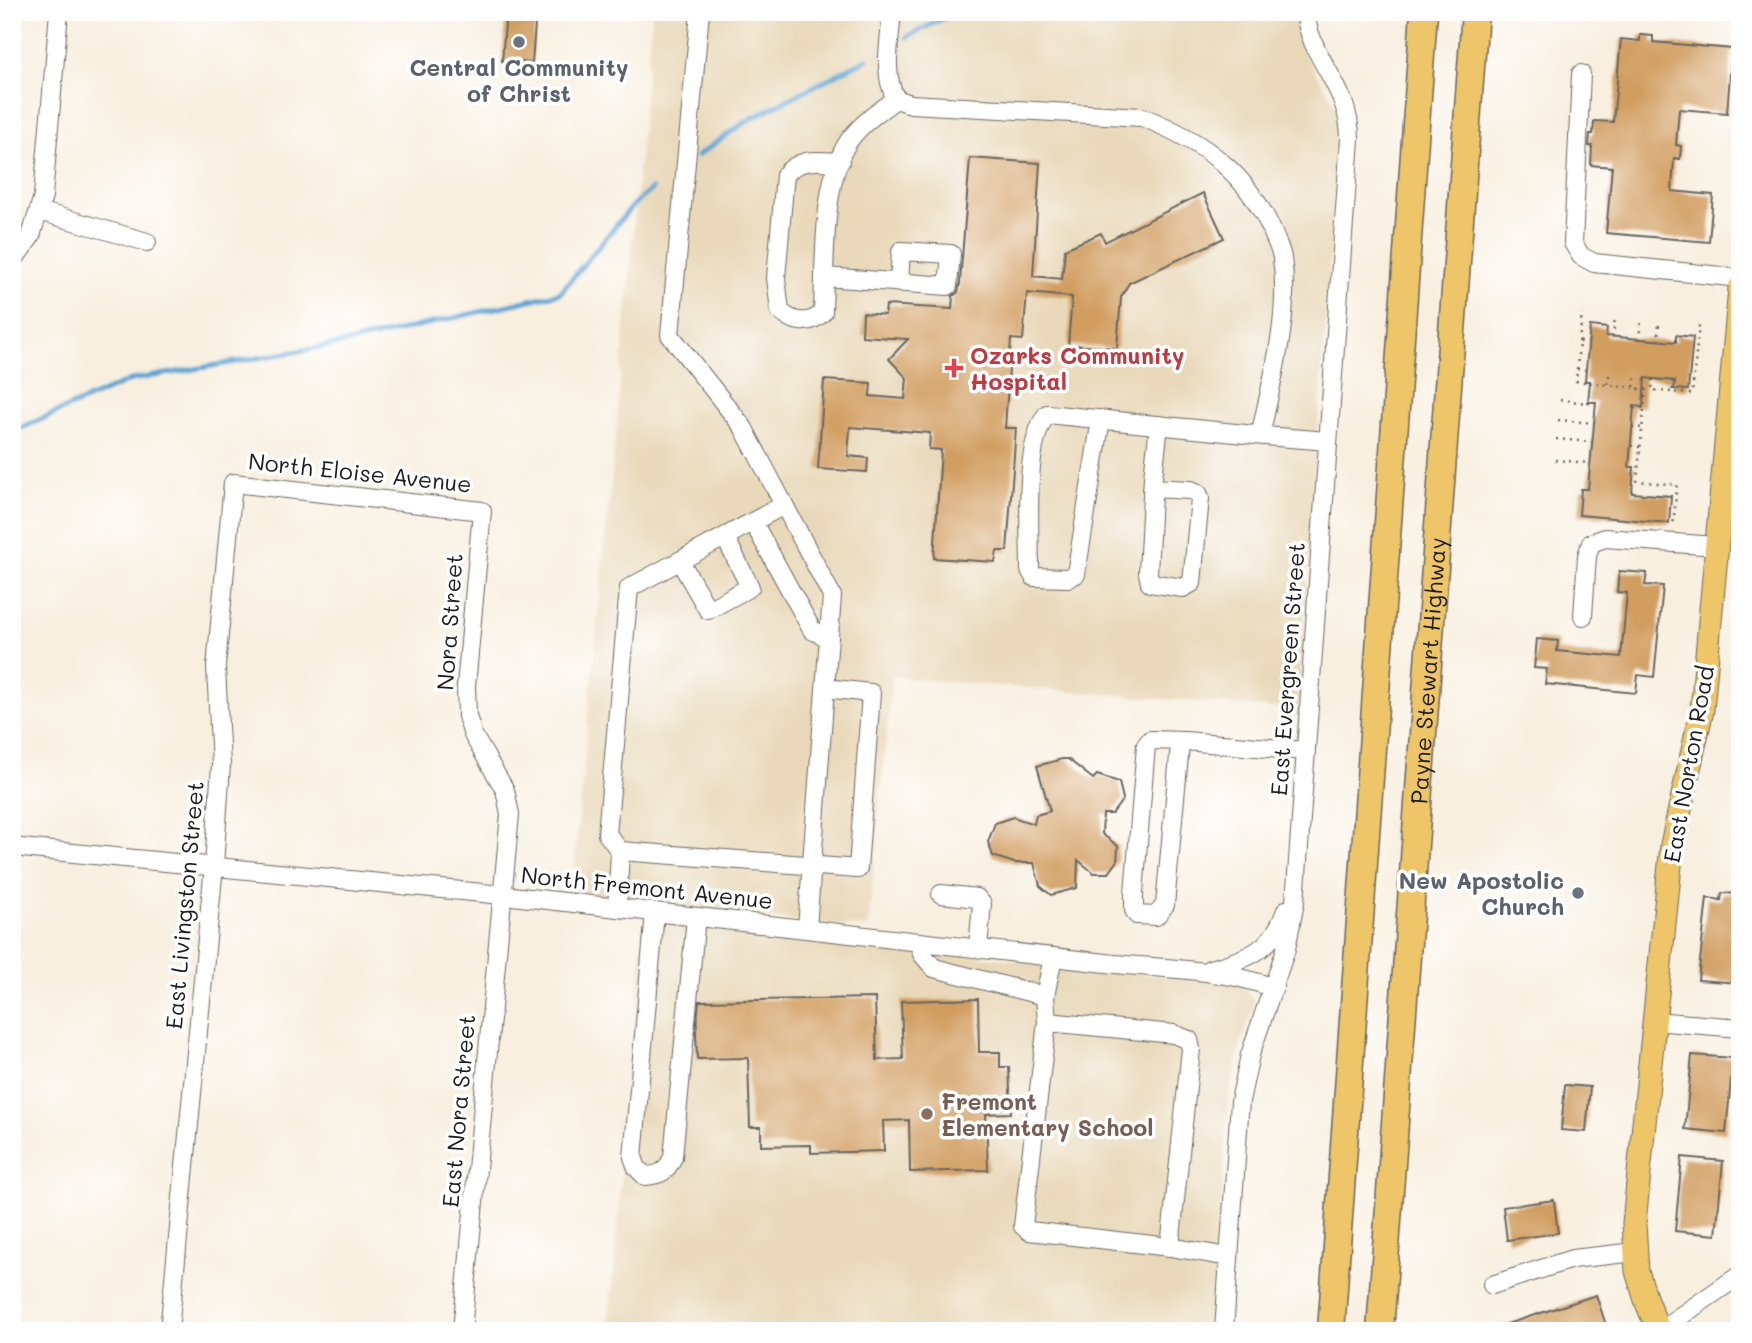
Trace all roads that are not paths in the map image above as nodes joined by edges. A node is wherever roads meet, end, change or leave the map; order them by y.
1 (59, 12) edge
2 (700, 12) edge
3 (892, 12) edge
4 (1305, 12) edge
5 (1423, 17) edge
6 (1474, 20) edge
7 (1581, 75) dead end
8 (896, 99) junction
9 (840, 162) junction
10 (39, 211) junction
11 (147, 242) dead end
12 (12, 262) edge
13 (825, 277) junction
14 (1740, 278) edge
15 (899, 283) dead end
16 (1739, 298) edge
17 (1101, 419) junction
18 (1159, 425) junction
19 (1265, 436) junction
20 (1328, 441) junction
21 (233, 483) joint
22 (1152, 488) junction
23 (784, 505) junction
24 (482, 511) joint
25 (753, 522) junction
26 (725, 537) junction
27 (1716, 546) junction
28 (680, 561) junction
29 (1583, 616) dead end
30 (829, 638) junction
31 (825, 688) junction
32 (1185, 741) junction
33 (1306, 751) junction
34 (12, 847) edge
35 (620, 851) junction
36 (214, 866) junction
37 (812, 866) junction
38 (1297, 877) junction
39 (941, 894) dead end
40 (503, 895) junction
41 (617, 908) junction
42 (654, 912) junction
43 (696, 917) junction
44 (807, 929) junction
45 (920, 942) junction
46 (978, 948) junction
47 (1053, 957) junction
48 (1204, 970) junction
49 (1274, 988) junction
50 (1045, 996) junction
51 (1653, 1021) junction
52 (1047, 1022) junction
53 (1740, 1028) edge
54 (1635, 1246) junction
55 (1170, 1247) junction
56 (1229, 1257) junction
57 (1740, 1275) edge
58 (1492, 1285) dead end
59 (169, 1331) edge
60 (462, 1331) edge
61 (1224, 1331) edge
62 (1331, 1331) edge
63 (1381, 1331) edge
64 (1659, 1331) edge

1 - 10 street
2 - 23 street
3 - 8 street
4 - 20 street, East Evergreen Street
5 - 62 highway
6 - 63 highway, Payne Stewart Highway
7 - 14 street
8 - 9 street
8 - 19 street
9 - 13 street
9 - 13 street
10 - 11 street
10 - 12 street
13 - 15 street
16 - 27 main road, East Norton Road
17 - 17 street
17 - 18 street
18 - 19 street
18 - 22 street
19 - 20 street
20 - 33 street, East Evergreen Street
21 - 24 street, North Eloise Avenue
21 - 36 street, East Livingston Street
22 - 22 street
23 - 25 street
23 - 30 street
24 - 40 street, Nora Street
25 - 26 street
25 - 30 street
26 - 28 street
26 - 28 street
27 - 29 street
27 - 51 main road, East Norton Road
28 - 35 street
30 - 31 street
31 - 37 street
31 - 37 street
32 - 32 street
32 - 33 street
33 - 38 street, East Evergreen Street
34 - 36 street, North Fremont Avenue
35 - 37 street
35 - 41 street
36 - 40 street, North Fremont Avenue
36 - 59 street, East Livingston Street
37 - 44 street
38 - 48 street
38 - 49 street, East Evergreen Street
39 - 46 street
40 - 41 street, North Fremont Avenue
40 - 60 street, East Nora Street
41 - 42 street, North Fremont Avenue
42 - 43 street, North Fremont Avenue
42 - 43 street
43 - 44 street, North Fremont Avenue
44 - 45 street, North Fremont Avenue
45 - 46 street, North Fremont Avenue
45 - 50 street
46 - 47 street, North Fremont Avenue
47 - 48 street, North Fremont Avenue
47 - 50 street
48 - 49 street, North Fremont Avenue
49 - 56 street, East Evergreen Street
50 - 52 street
51 - 53 street
51 - 54 main road, East Norton Road
52 - 55 street
52 - 55 street
54 - 58 street
54 - 64 main road, East Norton Road
55 - 56 street
56 - 61 street, East Evergreen Street
57 - 64 street

